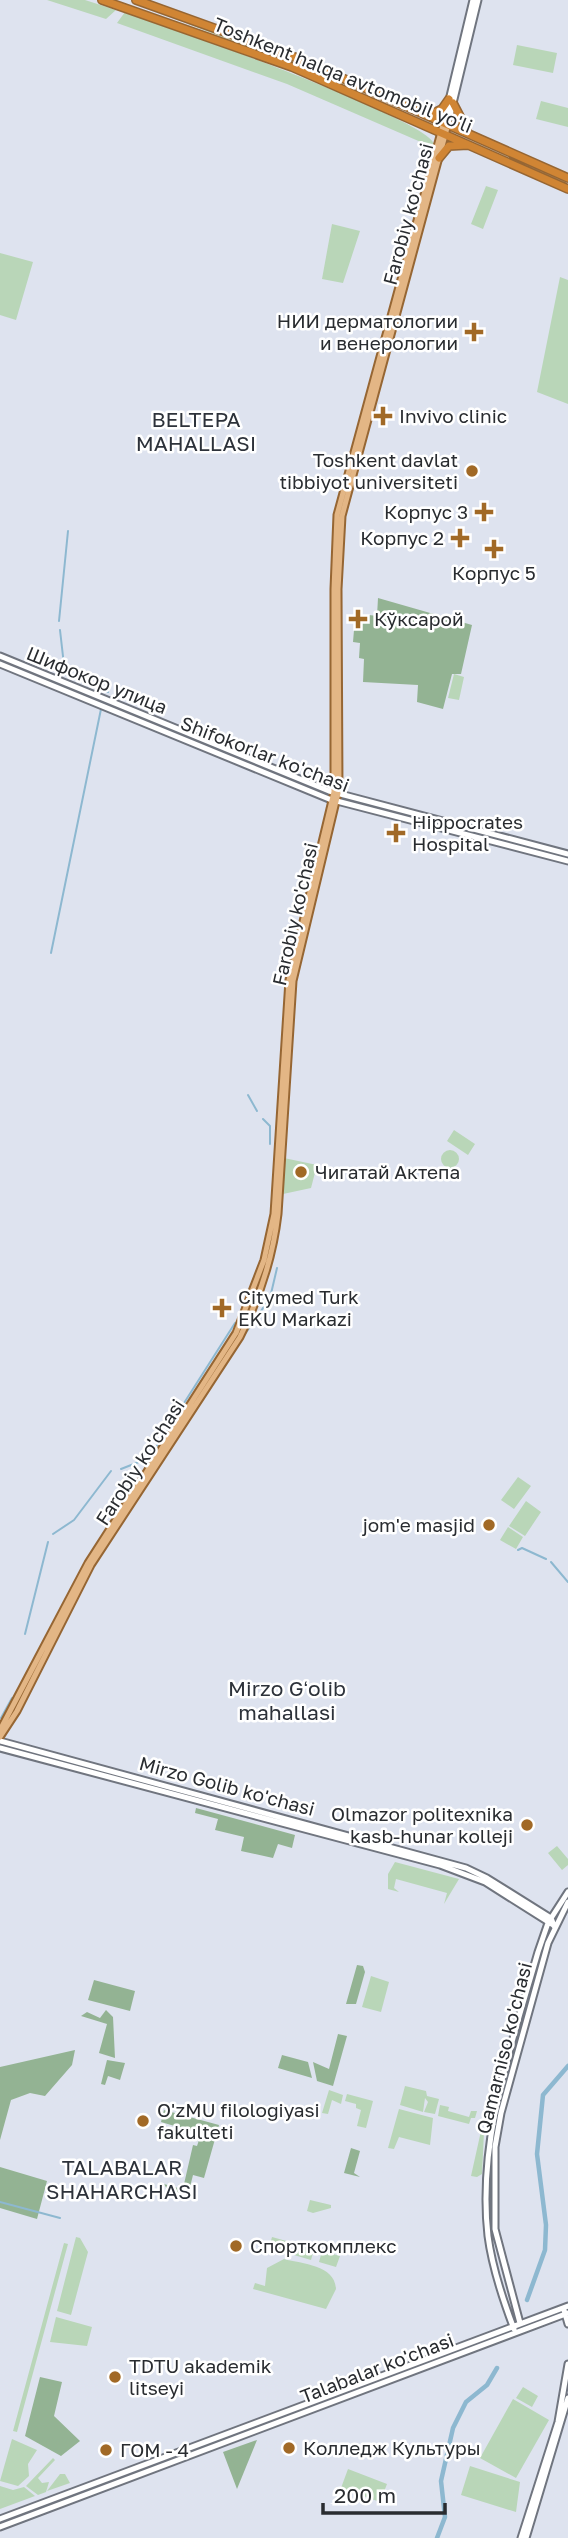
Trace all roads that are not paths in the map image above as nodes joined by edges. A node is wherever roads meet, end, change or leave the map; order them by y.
1 (102, 0) edge
2 (135, 0) edge
3 (475, 0) edge
4 (182, 16) junction
5 (179, 25) junction
6 (451, 101) junction
7 (430, 115) junction
8 (446, 122) junction
9 (444, 132) junction
10 (470, 134) junction
11 (473, 145) junction
12 (439, 158) junction
13 (568, 178) edge
14 (568, 188) edge
15 (0, 656) edge
16 (0, 664) edge
17 (121, 705) junction
18 (118, 712) junction
19 (336, 793) junction
20 (335, 801) junction
21 (370, 801) junction
22 (368, 809) junction
23 (568, 855) edge
24 (568, 861) edge
25 (0, 1730) edge
26 (0, 1744) edge
27 (568, 1892) edge
28 (568, 1902) edge
29 (551, 1922) junction
30 (567, 2309) edge
31 (568, 2324) edge
32 (521, 2326) junction
33 (514, 2329) junction
34 (568, 2364) edge
35 (568, 2398) edge
36 (131, 2469) junction
37 (134, 2476) junction
38 (0, 2519) edge
39 (0, 2526) edge
40 (524, 2538) edge

1 - 5 highway, Toshkent halqa avtomobil yo'li
2 - 4 highway, Toshkent halqa avtomobil yo'li
3 - 6 main road
4 - 5 highway
4 - 7 highway, Toshkent halqa avtomobil yo'li
5 - 9 highway, Toshkent halqa avtomobil yo'li
6 - 7 highway
6 - 8 main road
6 - 10 highway
7 - 8 highway, Toshkent halqa avtomobil yo'li
8 - 9 main road, Farobiy ko'chasi
8 - 10 highway, Toshkent halqa avtomobil yo'li
9 - 11 highway, Toshkent halqa avtomobil yo'li
9 - 12 main road, Farobiy ko'chasi
9 - 19 main road, Farobiy ko'chasi
10 - 13 highway, Toshkent halqa avtomobil yo'li
11 - 12 highway
11 - 14 highway, Toshkent halqa avtomobil yo'li
12 - 19 main road, Farobiy ko'chasi
15 - 17 main road, Шифокор улица
16 - 18 main road, Shifokorlar ko'chasi
17 - 18 main road
17 - 19 main road, Шифокор улица
18 - 20 main road, Shifokorlar ko'chasi
19 - 20 main road, Farobiy ko'chasi
19 - 21 main road, Shifokorlar ko'chasi
20 - 22 main road, Shifokorlar ko'chasi
20 - 25 main road, Farobiy ko'chasi
20 - 26 main road, Farobiy ko'chasi
21 - 22 main road
21 - 23 main road, Shifokorlar ko'chasi
22 - 24 main road, Shifokorlar ko'chasi
26 - 29 main road, Mirzo Golib ko'chasi
27 - 29 main road, Qamarniso ko'chasi
28 - 29 main road, Qamarniso ko'chasi
29 - 32 main road, Qamarniso ko'chasi
29 - 33 main road, Qamarniso ko'chasi
30 - 31 main road
30 - 32 main road, Talabalar ko'chasi
32 - 33 main road, Talabalar ko'chasi
33 - 36 main road, Talabalar ko'chasi
33 - 37 main road, Talabalar ko'chasi
34 - 40 main road
35 - 40 main road
36 - 37 main road
36 - 38 main road, Talabalar ko'chasi
37 - 39 main road, Talabalar ko'chasi

